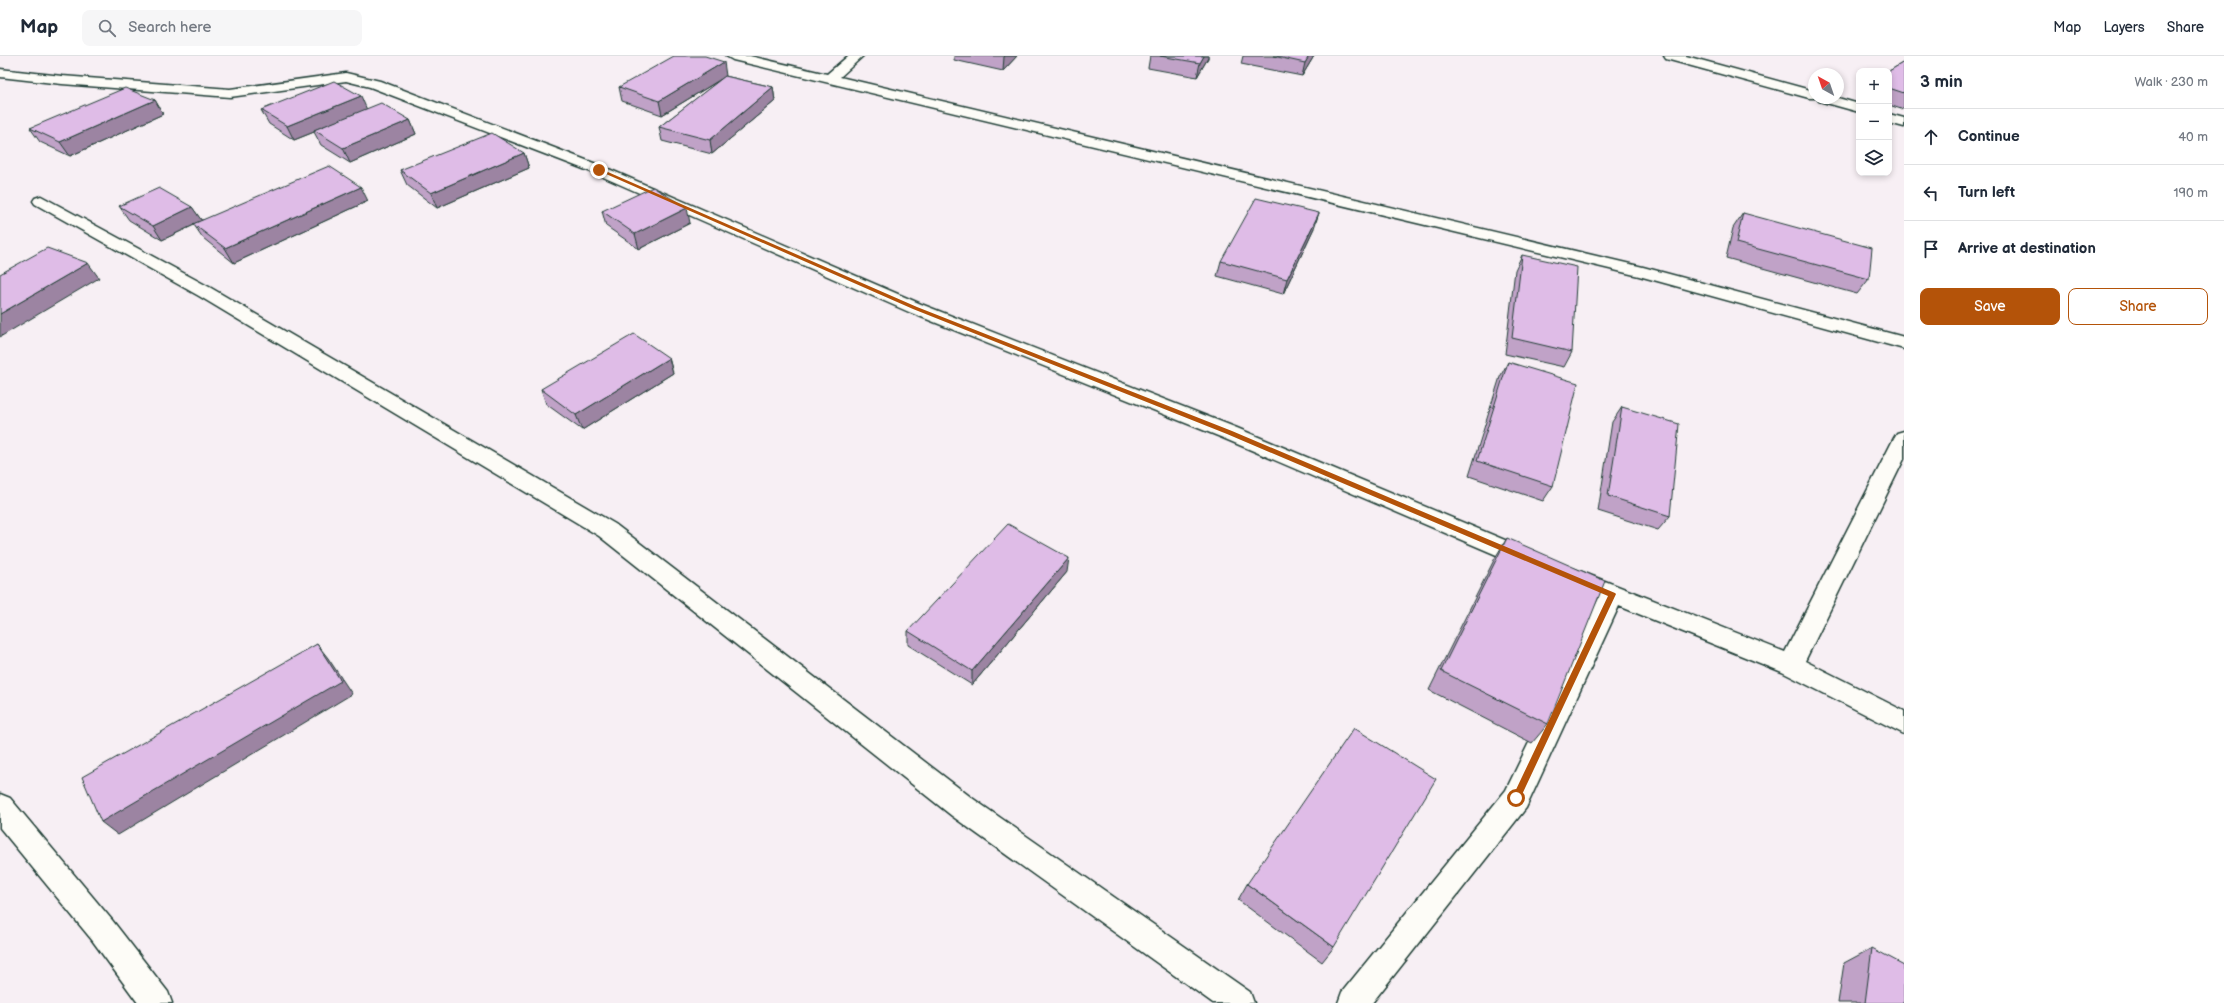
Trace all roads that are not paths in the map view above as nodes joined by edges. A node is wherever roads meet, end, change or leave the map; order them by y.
1 (733, 56) edge
2 (856, 56) edge
3 (1671, 56) edge
4 (0, 73) edge
5 (830, 79) junction
6 (1808, 93) edge
7 (1844, 104) edge
8 (1856, 107) edge
9 (1892, 119) edge
10 (1904, 123) edge
11 (41, 201) dead end
12 (1904, 343) edge
13 (1904, 438) edge
14 (1612, 594) junction
15 (1791, 665) junction
16 (1904, 722) edge
17 (0, 807) edge
18 (157, 1003) edge
19 (1239, 1003) edge
20 (1353, 1003) edge

1 - 5 street
2 - 5 street
3 - 6 street
4 - 14 street
5 - 12 street
7 - 8 street
9 - 10 street
11 - 19 street
13 - 15 street
14 - 15 street
14 - 20 street
15 - 16 street
17 - 18 street

